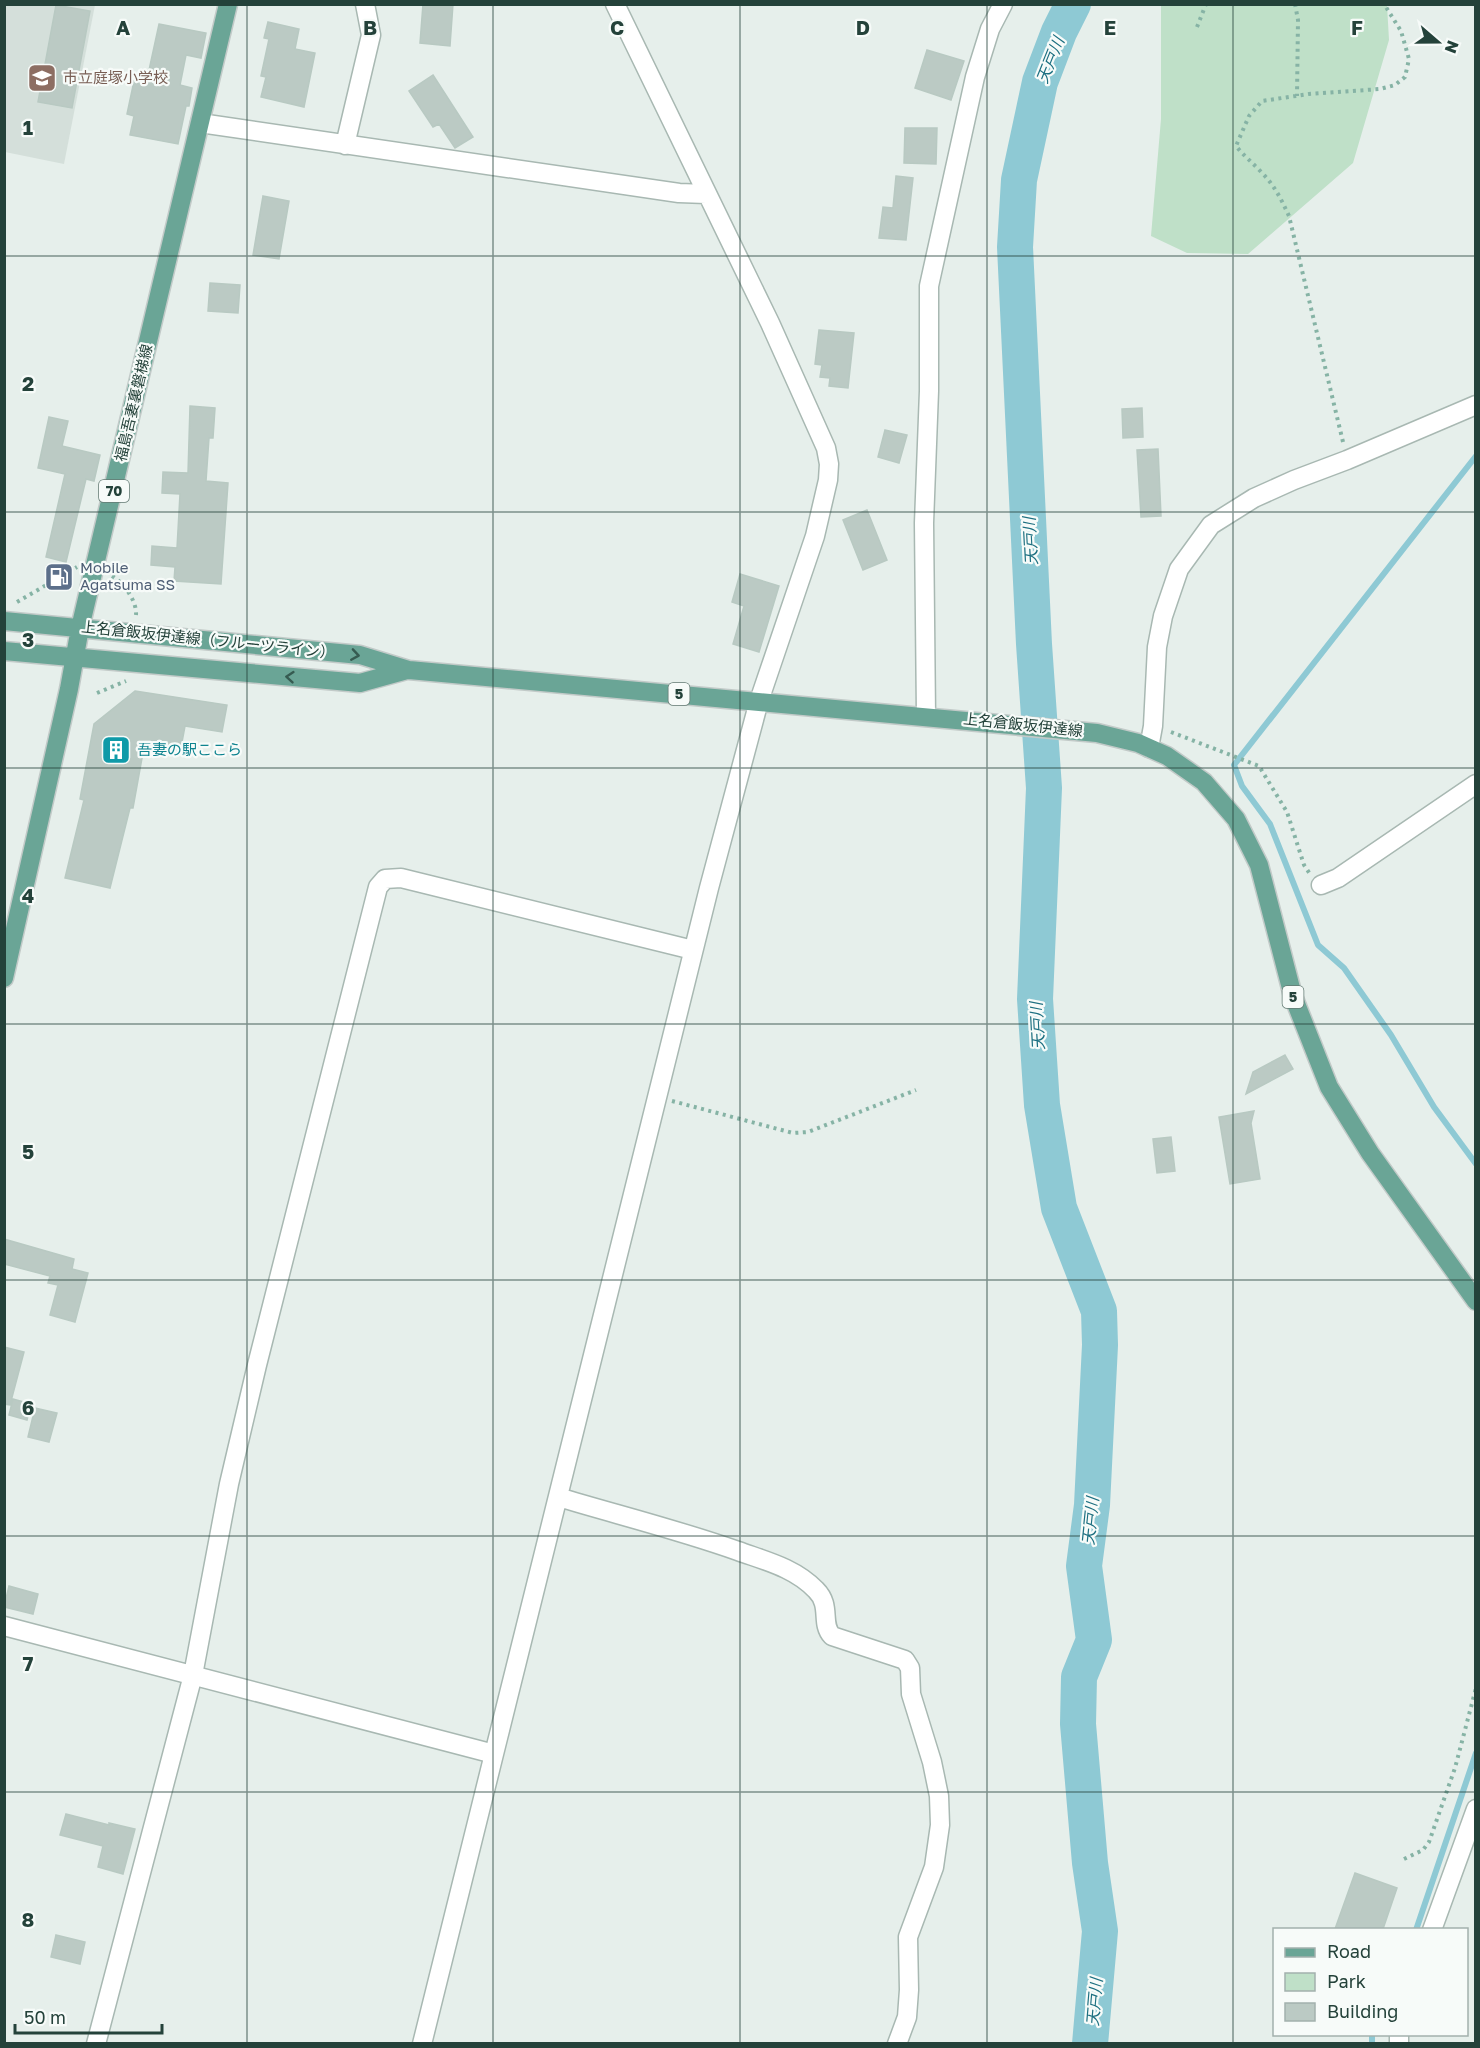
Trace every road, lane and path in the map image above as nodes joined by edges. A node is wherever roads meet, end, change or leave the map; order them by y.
1 (228, 4) edge
2 (365, 4) edge
3 (615, 4) edge
4 (1002, 4) edge
5 (1206, 4) edge
6 (1295, 4) edge
7 (1384, 4) edge
8 (1197, 27) dead end
9 (1297, 96) junction
10 (200, 123) junction
11 (345, 145) junction
12 (706, 194) junction
13 (1476, 405) edge
14 (1347, 460) junction
15 (77, 567) dead end
16 (112, 576) dead end
17 (17, 602) dead end
18 (136, 615) dead end
19 (4, 621) edge
20 (80, 628) junction
21 (4, 651) edge
22 (75, 659) junction
23 (409, 670) junction
24 (129, 680) dead end
25 (97, 693) dead end
26 (759, 701) junction
27 (927, 716) junction
28 (949, 718) joint
29 (1153, 726) junction
30 (1149, 748) junction
31 (1476, 784) edge
32 (1321, 885) joint
33 (693, 950) junction
34 (4, 978) edge
35 (916, 1090) dead end
36 (657, 1097) junction
37 (1476, 1301) edge
38 (558, 1497) junction
39 (4, 1626) edge
40 (193, 1675) junction
41 (1476, 1688) edge
42 (494, 1754) junction
43 (1476, 1809) edge
44 (1404, 1859) dead end
45 (1432, 1928) edge
46 (96, 2043) edge
47 (422, 2043) edge
48 (897, 2043) edge

1 - 10 main road, 福島吾妻裏磐梯線 / 70
2 - 11 street
3 - 12 street
4 - 27 street
5 - 8 path
6 - 9 path
7 - 9 path
9 - 14 path
10 - 11 street
10 - 20 main road, 福島吾妻裏磐梯線 / 70
11 - 12 street
12 - 26 street
13 - 14 street
14 - 29 street
15 - 17 path
16 - 18 path
19 - 20 main road, 上名倉飯坂伊達線（フルーツライン） / 5
20 - 22 main road, 福島吾妻裏磐梯線 / 70
20 -> 23 main road, 上名倉飯坂伊達線（フルーツライン） / 5
21 - 22 main road, 上名倉飯坂伊達線（フルーツライン） / 5
23 -> 22 main road, 上名倉飯坂伊達線（フルーツライン） / 5
22 - 34 main road, 福島吾妻裏磐梯線 / 70
23 - 26 main road, 上名倉飯坂伊達線（フルーツライン） / 5
24 - 25 path
26 - 27 main road, 上名倉飯坂伊達線（フルーツライン） / 5
26 - 33 street
27 - 28 main road, 上名倉飯坂伊達線（フルーツライン） / 5
28 - 30 main road, 上名倉飯坂伊達線 / 5
29 - 30 street
29 - 32 path
30 - 37 main road, 5
31 - 32 street
33 - 36 street
33 - 40 street
35 - 36 path
36 - 38 street
38 - 42 street
38 - 48 street
39 - 40 street
40 - 42 street
40 - 46 street
41 - 44 path
42 - 47 street
43 - 45 street

